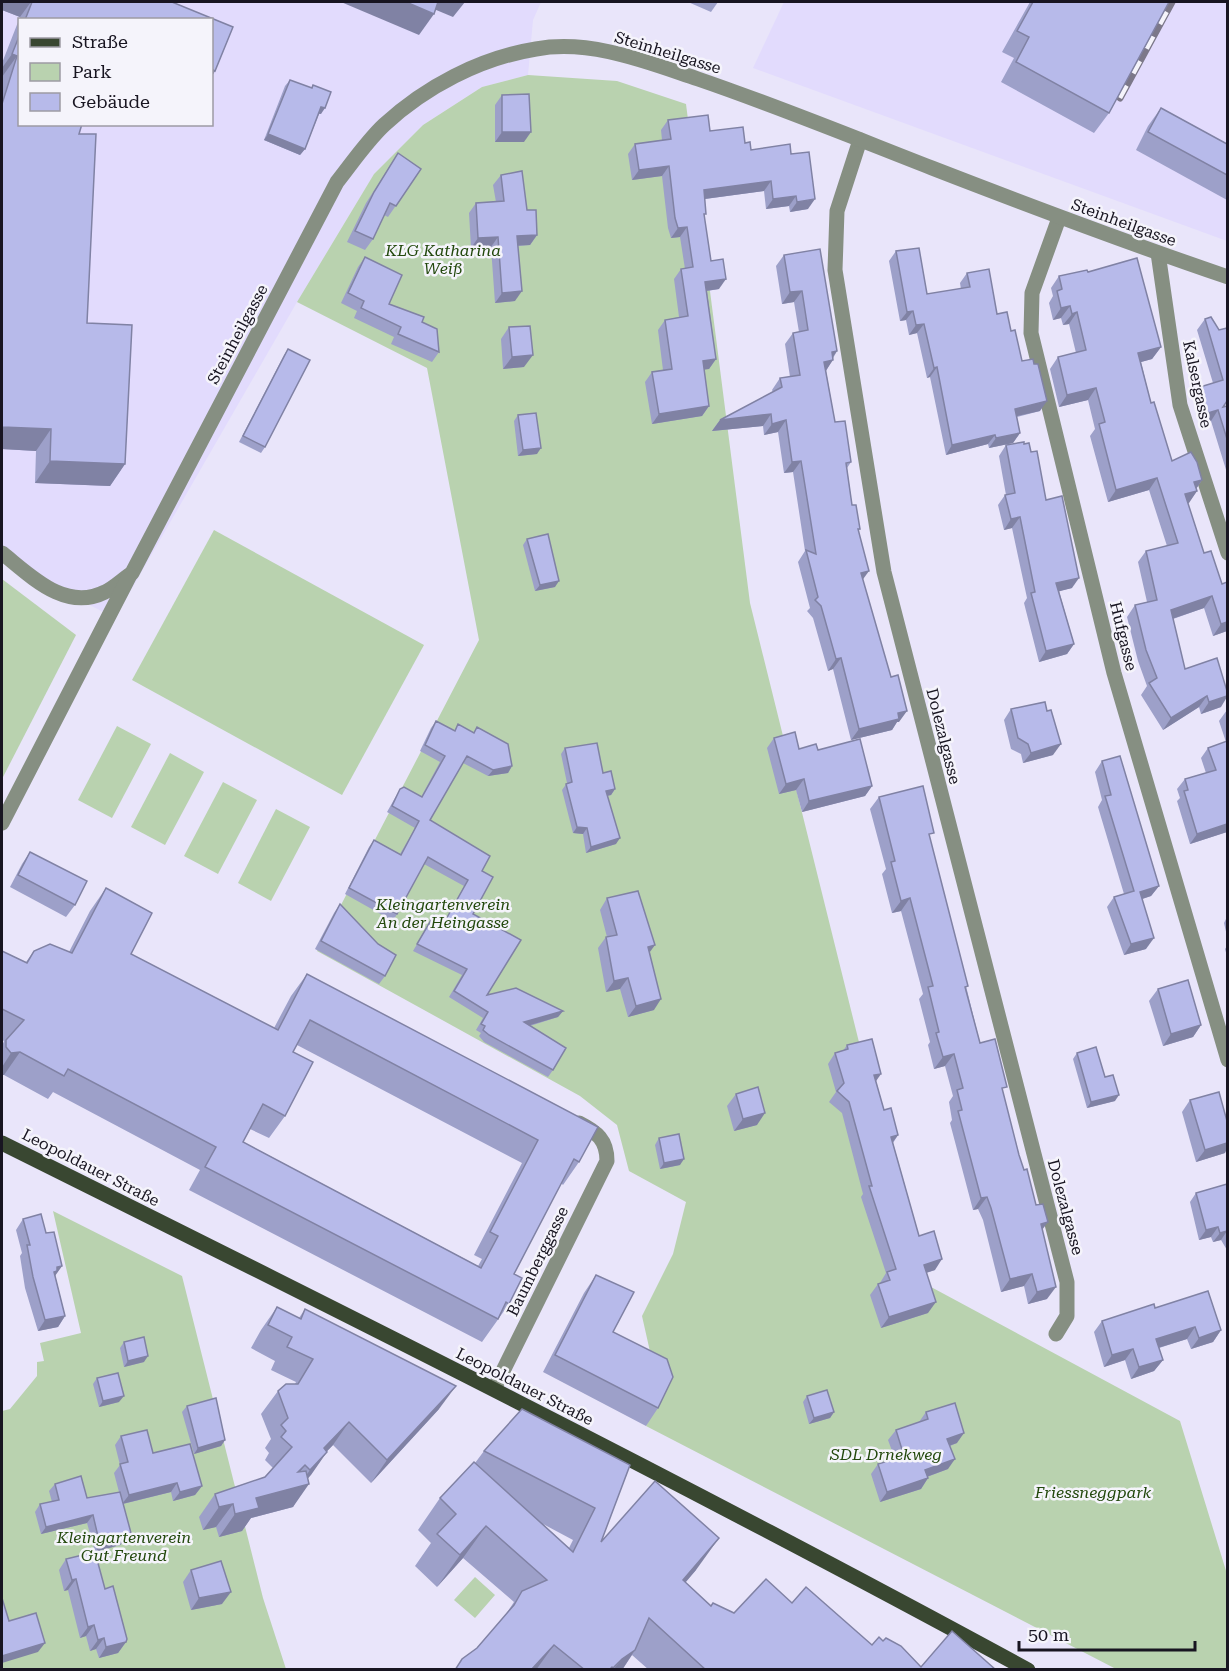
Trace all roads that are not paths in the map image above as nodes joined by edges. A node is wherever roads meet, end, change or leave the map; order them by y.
1 (860, 140) junction
2 (1059, 218) junction
3 (1158, 253) junction
4 (1227, 277) edge
5 (2, 553) edge
6 (1227, 553) edge
7 (132, 573) junction
8 (2, 823) edge
9 (1227, 1060) edge
10 (569, 1118) edge
11 (2, 1143) edge
12 (1056, 1334) dead end
13 (494, 1389) junction
14 (1028, 1670) edge

1 - 2 street, Steinheilgasse
1 - 7 street, Steinheilgasse
1 - 12 street, Dolezalgasse
2 - 3 street, Steinheilgasse
2 - 9 street, Hufgasse
3 - 4 street, Steinheilgasse
3 - 6 street, Kalsergasse
5 - 7 street, Steinheilgasse
7 - 8 street, Steinheilgasse
10 - 13 street, Baumberggasse
11 - 13 main road, Leopoldauer Straße
13 - 14 main road, Leopoldauer Straße

